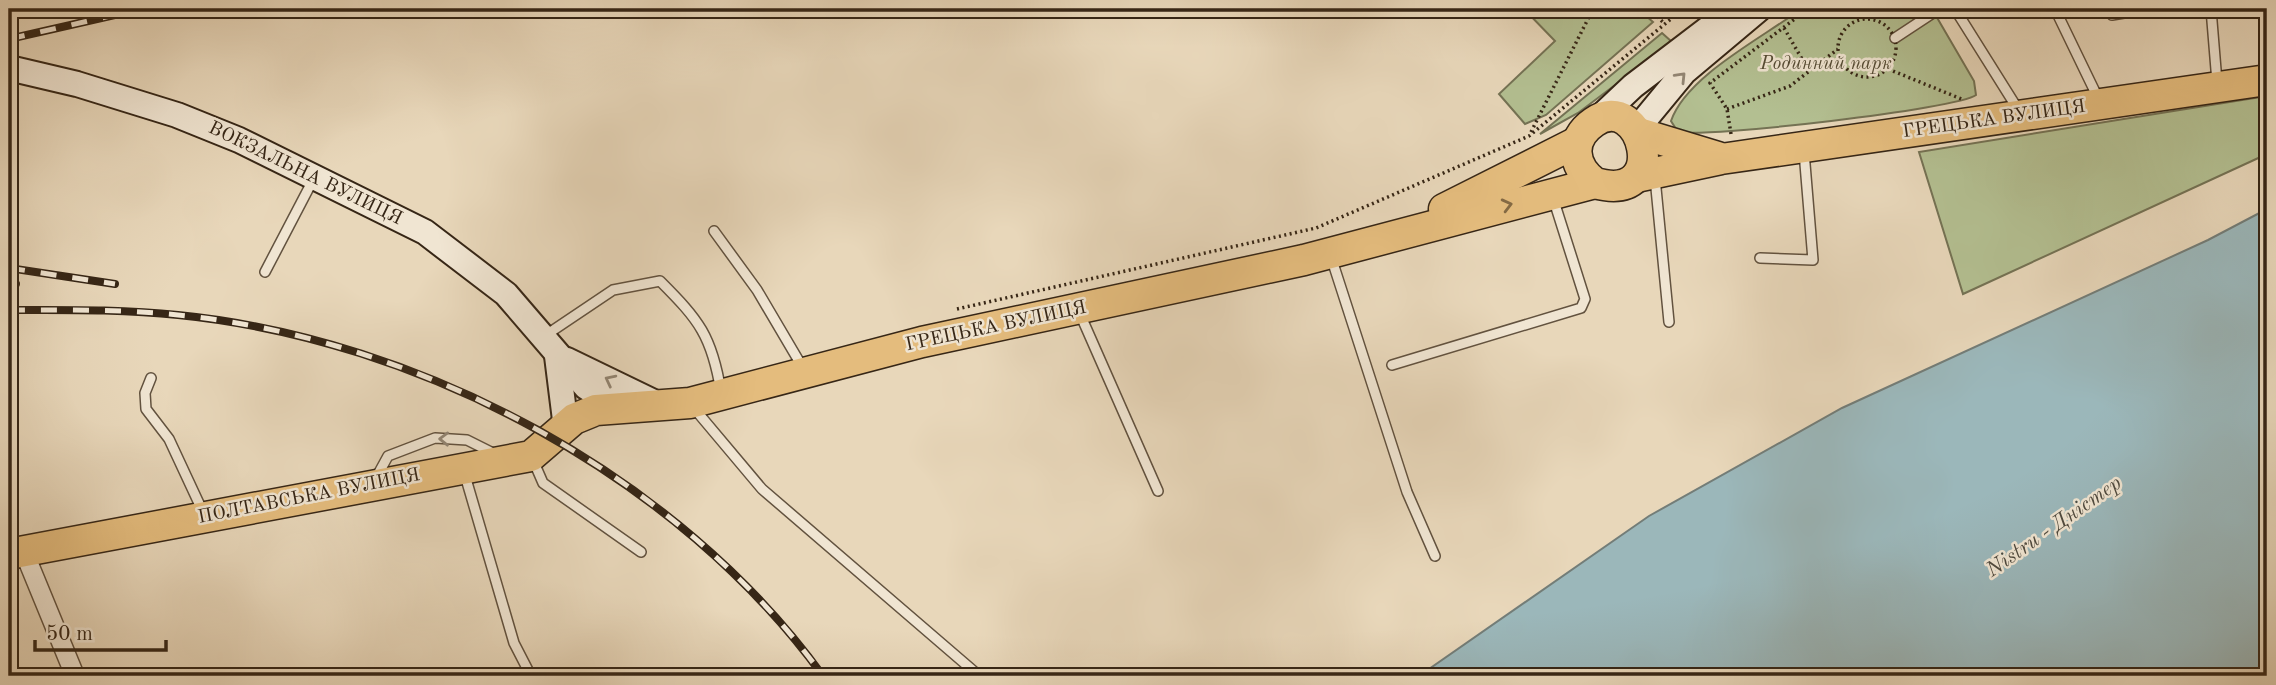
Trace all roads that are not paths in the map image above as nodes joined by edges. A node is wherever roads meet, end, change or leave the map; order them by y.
1 (1734, 9) edge
2 (1759, 9) edge
3 (1939, 9) edge
4 (1955, 9) edge
5 (2069, 9) edge
6 (2148, 9) edge
7 (2211, 9) edge
8 (2057, 12) edge
9 (2112, 15) dead end
10 (1895, 38) road end
11 (9, 68) edge
12 (2267, 80) edge
13 (2217, 88) junction
14 (2102, 105) junction
15 (2021, 116) junction
16 (1598, 119) junction
17 (1638, 131) junction
18 (1577, 142) junction
19 (1804, 147) junction
20 (1726, 158) junction
21 (1645, 175) junction
22 (315, 177) junction
23 (1595, 183) junction
24 (1552, 194) junction
25 (714, 231) dead end
26 (1394, 234) junction
27 (1330, 252) junction
28 (1760, 258) dead end
29 (265, 272) dead end
30 (1077, 309) junction
31 (1669, 322) dead end
32 (549, 347) junction
33 (1392, 365) dead end
34 (805, 373) junction
35 (151, 378) dead end
36 (722, 395) junction
37 (676, 404) junction
38 (608, 410) junction
39 (566, 428) junction
40 (519, 458) junction
41 (463, 467) junction
42 (373, 484) junction
43 (1158, 491) dead end
44 (205, 517) junction
45 (641, 552) dead end
46 (16, 553) edge
47 (1435, 556) dead end
48 (977, 674) dead end
49 (75, 676) edge
50 (531, 676) edge

1 - 16 main road
17 -> 2 main road
3 - 10 lane
4 - 15 lane
5 - 8 lane
6 - 9 lane
7 - 13 lane
8 - 14 lane
11 - 22 main road, ВОКЗАЛЬНА ВУЛИЦЯ
12 - 13 highway, ГРЕЦЬКА ВУЛИЦЯ
13 - 14 highway, ГРЕЦЬКА ВУЛИЦЯ
14 - 15 highway, ГРЕЦЬКА ВУЛИЦЯ
15 - 19 highway, ГРЕЦЬКА ВУЛИЦЯ
16 - 17 highway
16 - 18 highway
17 - 20 highway, ГРЕЦЬКА ВУЛИЦЯ
17 - 21 highway
18 - 23 highway
18 - 26 highway, ГРЕЦЬКА ВУЛИЦЯ
19 - 20 highway, ГРЕЦЬКА ВУЛИЦЯ
19 - 28 lane
20 - 21 highway, ГРЕЦЬКА ВУЛИЦЯ
21 - 23 highway
21 - 31 lane
22 - 29 lane
22 - 32 main road, ВОКЗАЛЬНА ВУЛИЦЯ
23 - 24 highway, ГРЕЦЬКА ВУЛИЦЯ
26 -> 24 highway, ГРЕЦЬКА ВУЛИЦЯ
24 - 33 lane
25 - 34 lane
26 - 27 highway, ГРЕЦЬКА ВУЛИЦЯ
27 - 30 highway, ГРЕЦЬКА ВУЛИЦЯ
27 - 47 lane
30 - 34 highway, ГРЕЦЬКА ВУЛИЦЯ
30 - 43 lane
32 - 36 lane
37 -> 32 main road, ВОКЗАЛЬНА ВУЛИЦЯ
32 - 38 main road, ВОКЗАЛЬНА ВУЛИЦЯ
32 - 39 main road
34 - 36 highway, ГРЕЦЬКА ВУЛИЦЯ
35 - 44 lane
36 - 37 highway, ГРЕЦЬКА ВУЛИЦЯ
37 - 38 highway, ГРЕЦЬКА ВУЛИЦЯ
37 - 48 lane
38 - 39 highway, ПОЛТАВСЬКА ВУЛИЦЯ
39 - 40 highway, ПОЛТАВСЬКА ВУЛИЦЯ
40 - 41 highway, ПОЛТАВСЬКА ВУЛИЦЯ
40 -> 42 lane
40 - 45 lane
41 - 42 highway, ПОЛТАВСЬКА ВУЛИЦЯ
41 - 50 lane
42 - 44 highway, ПОЛТАВСЬКА ВУЛИЦЯ
44 - 46 highway, ПОЛТАВСЬКА ВУЛИЦЯ
46 - 49 street

